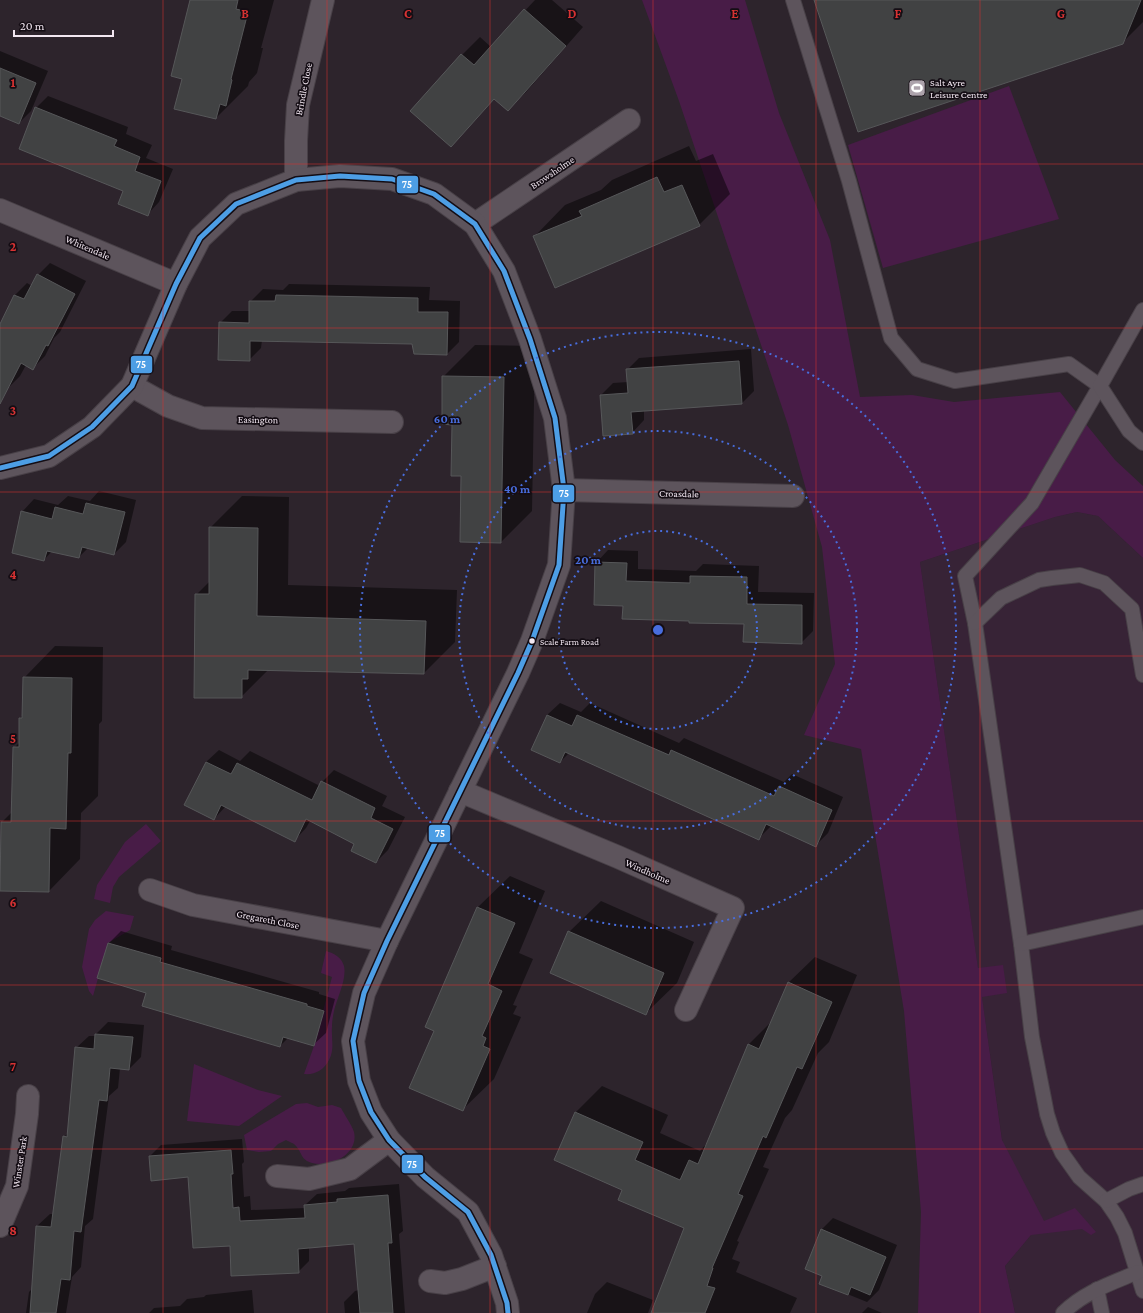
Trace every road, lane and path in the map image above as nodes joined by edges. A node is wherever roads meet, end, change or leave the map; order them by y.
1 (323, 0) edge
2 (793, 0) edge
3 (629, 120) dead end
4 (296, 180) junction
5 (0, 210) edge
6 (475, 224) junction
7 (176, 284) junction
8 (1143, 310) edge
9 (132, 386) junction
10 (1100, 386) junction
11 (392, 422) dead end
12 (1143, 443) edge
13 (0, 468) edge
14 (564, 490) junction
15 (793, 496) dead end
16 (975, 623) junction
17 (1143, 675) edge
18 (460, 791) junction
19 (150, 890) dead end
20 (1143, 917) edge
21 (387, 941) junction
22 (1021, 944) junction
23 (686, 1010) dead end
24 (28, 1096) dead end
25 (389, 1140) junction
26 (277, 1176) dead end
27 (1143, 1184) edge
28 (1106, 1201) junction
29 (0, 1226) edge
30 (495, 1266) junction
31 (1138, 1272) junction
32 (430, 1281) dead end
33 (1097, 1289) junction
34 (1143, 1291) edge
35 (1074, 1308) edge
36 (508, 1313) edge
37 (1063, 1313) edge
38 (1102, 1313) edge

1 - 4 street, Brindle Close
2 - 10 lane
3 - 6 street, Browsholme
4 - 6 street
4 - 7 street
5 - 7 street, Whitendale
6 - 14 street
7 - 9 street
8 - 10 lane
9 - 11 street, Easington
9 - 13 street
10 - 12 lane
10 - 16 lane
14 - 15 street, Croasdale
14 - 18 street
16 - 17 lane
16 - 22 lane
18 - 21 street
18 - 23 street, Windholme
19 - 21 street, Gregareth Close
20 - 22 lane
21 - 25 street
22 - 28 lane
24 - 29 street, Winster Park
25 - 26 street
25 - 30 street
27 - 28 lane
28 - 31 lane
30 - 32 street
30 - 36 street
31 - 33 lane
31 - 34 lane
33 - 35 lane
33 - 38 lane
35 - 37 lane

